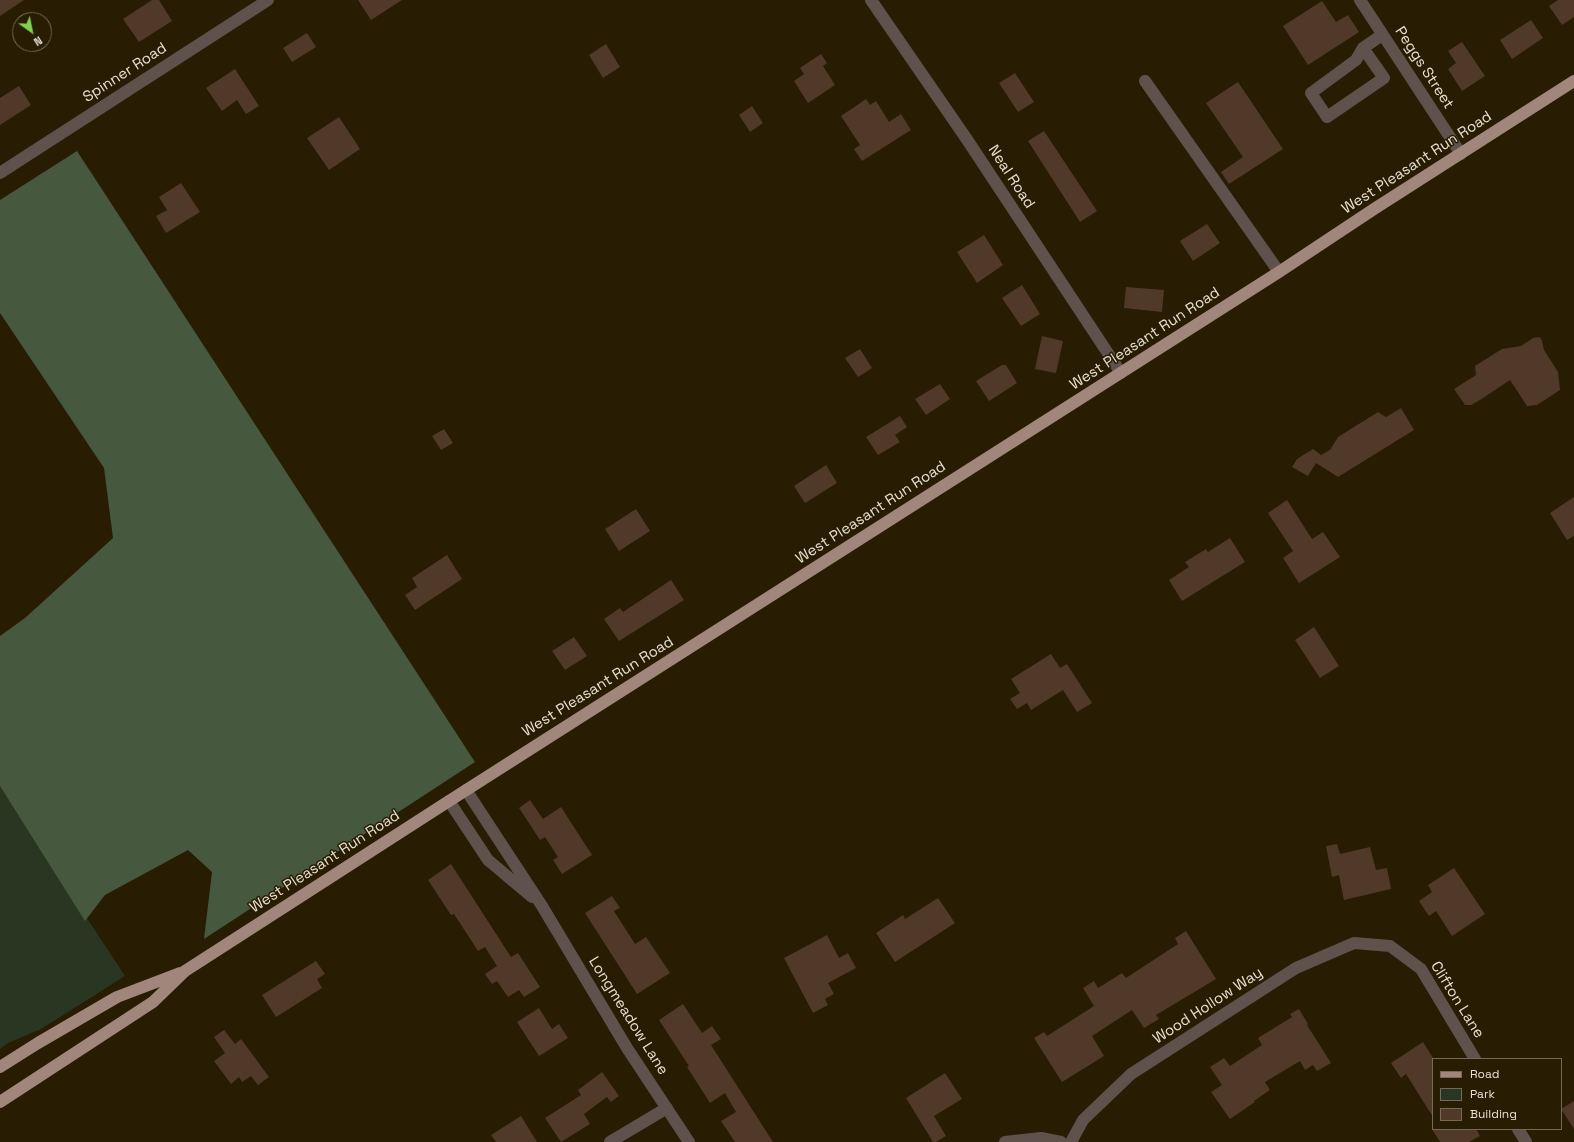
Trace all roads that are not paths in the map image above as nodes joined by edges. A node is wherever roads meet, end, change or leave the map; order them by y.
1 (268, 0) edge
2 (871, 0) edge
3 (1360, 0) edge
4 (1382, 35) junction
5 (1363, 48) junction
6 (1145, 81) dead end
7 (1574, 81) edge
8 (1461, 154) junction
9 (0, 173) edge
10 (1279, 272) junction
11 (1121, 373) junction
12 (466, 790) junction
13 (449, 801) junction
14 (542, 906) junction
15 (1390, 946) joint
16 (185, 971) junction
17 (1474, 1058) edge
18 (0, 1067) edge
19 (0, 1102) edge
20 (667, 1108) junction
21 (1519, 1130) edge
22 (610, 1142) edge
23 (689, 1142) edge
24 (1005, 1142) edge
25 (1061, 1142) edge
26 (1071, 1142) edge
27 (1526, 1142) edge

1 - 9 street, Spinner Road
2 - 11 street, Neal Road
3 - 4 street, Peggs Street
4 - 5 street
4 - 8 street, Peggs Street
5 - 5 street
6 - 10 street
7 - 8 main road, West Pleasant Run Road
8 - 10 main road, West Pleasant Run Road
10 - 11 main road, West Pleasant Run Road
11 - 12 main road, West Pleasant Run Road
12 - 13 main road, West Pleasant Run Road
12 - 14 street, Longmeadow Lane
13 - 14 street, Longmeadow Lane
13 - 16 main road, West Pleasant Run Road
14 - 20 street, Longmeadow Lane
15 - 17 street, Clifton Lane
15 - 26 street, Wood Hollow Way
16 - 18 main road, West Pleasant Run Road
16 - 19 main road, West Pleasant Run Road
20 - 22 street
20 - 23 street, Longmeadow Lane
21 - 27 street
24 - 25 street

